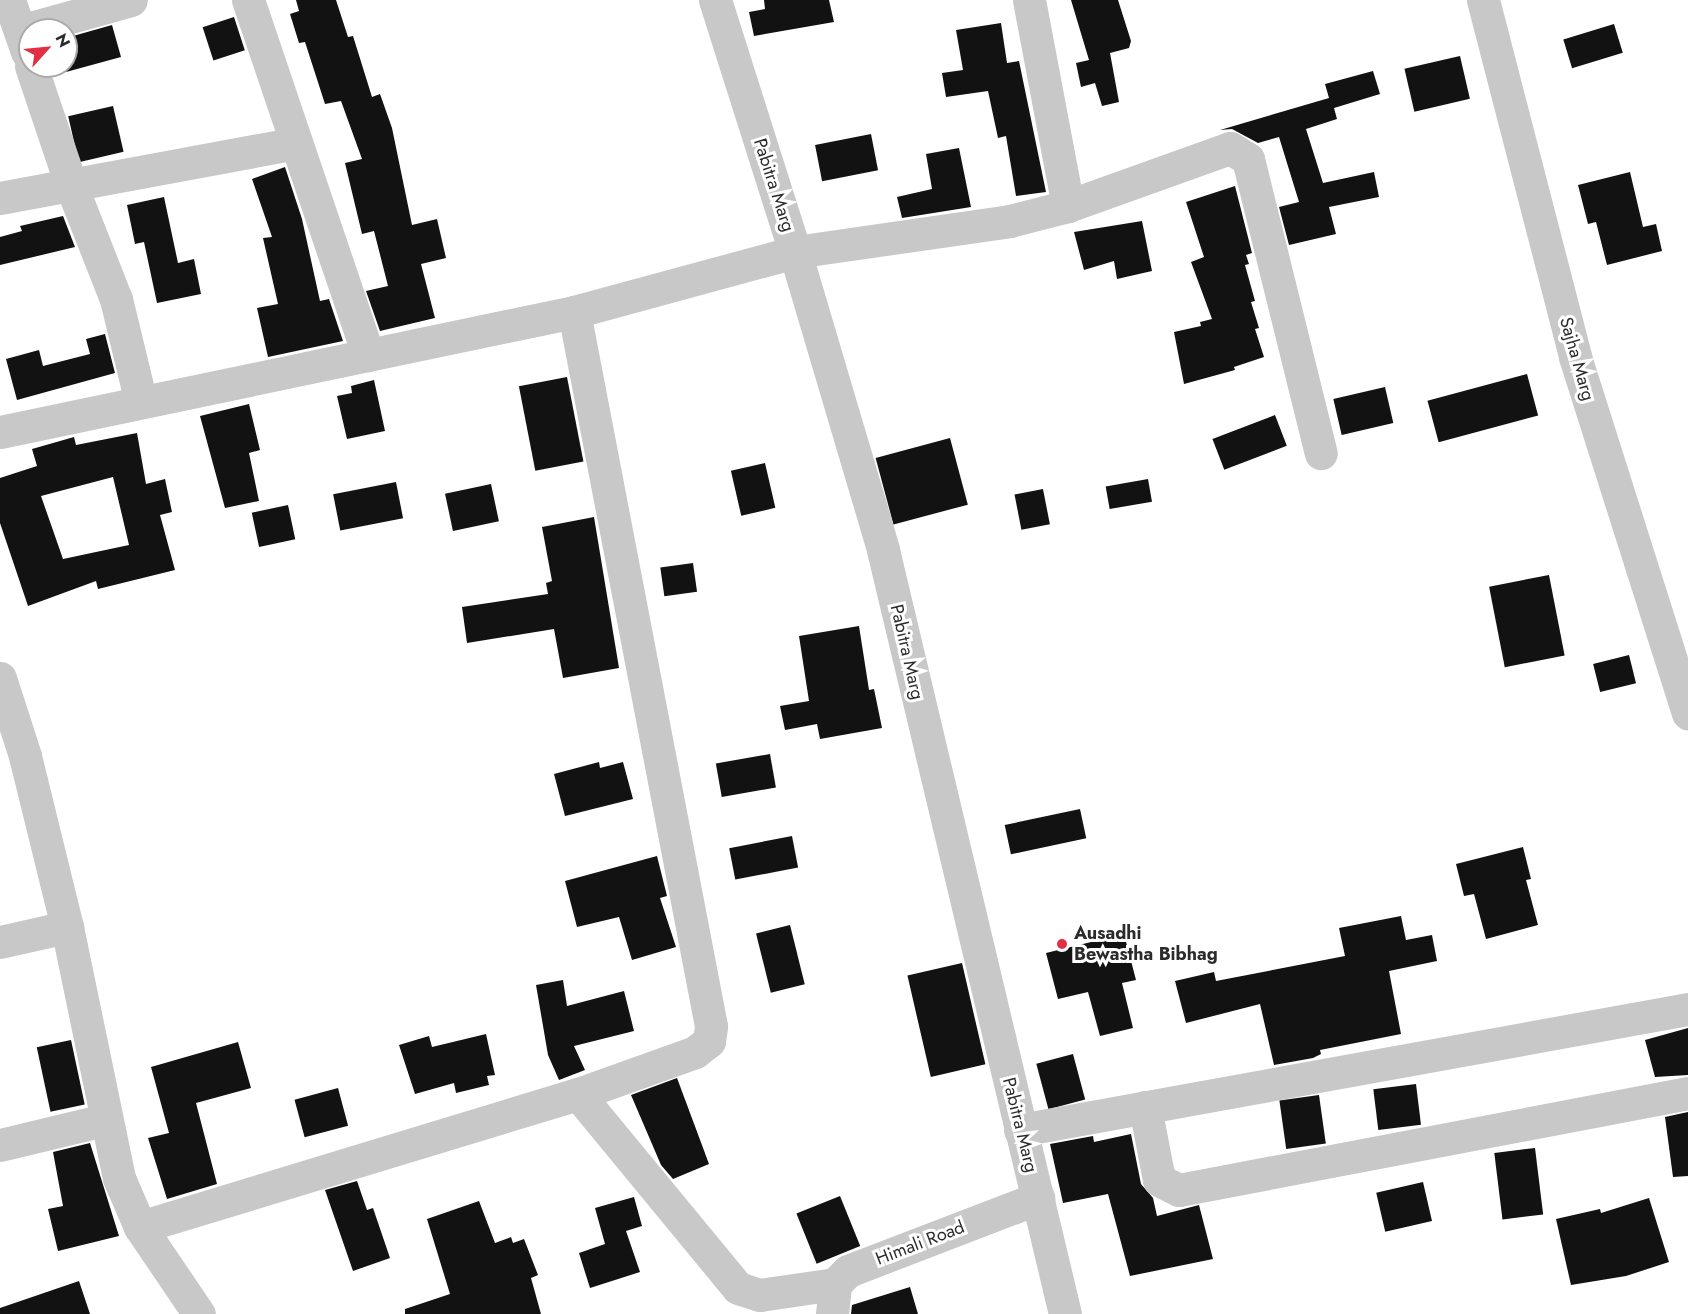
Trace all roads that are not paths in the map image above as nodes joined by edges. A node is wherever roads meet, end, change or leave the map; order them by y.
1 (9, 0) edge
2 (131, 0) edge
3 (248, 0) edge
4 (716, 0) edge
5 (1029, 0) edge
6 (1483, 0) edge
7 (67, 18) edge
8 (18, 25) edge
9 (36, 78) edge
10 (296, 143) junction
11 (71, 185) junction
12 (0, 198) edge
13 (1068, 206) junction
14 (795, 252) junction
15 (574, 312) junction
16 (368, 355) junction
17 (141, 402) junction
18 (0, 432) edge
19 (1321, 453) dead end
20 (0, 678) edge
21 (1688, 714) edge
22 (67, 927) junction
23 (0, 942) edge
24 (1688, 1009) edge
25 (1688, 1093) edge
26 (578, 1094) junction
27 (1145, 1107) junction
28 (104, 1120) junction
29 (1020, 1130) junction
30 (0, 1145) edge
31 (1038, 1198) junction
32 (140, 1227) junction
33 (833, 1299) edge
34 (199, 1314) edge
35 (1065, 1314) edge

1 - 8 street
2 - 7 street
3 - 10 street
4 - 14 street, Pabitra Marg
5 - 13 street
6 - 21 street, Sajha Marg
9 - 11 street
10 - 11 street
10 - 16 street
11 - 12 street
11 - 17 street
13 - 14 street
13 - 19 street
14 - 15 street
14 - 29 street, Pabitra Marg
15 - 16 street
15 - 26 street
16 - 17 street
17 - 18 street
20 - 22 street
22 - 23 street
22 - 28 street
24 - 27 street
25 - 27 street
26 - 32 street
26 - 33 street
27 - 29 street
28 - 30 street
28 - 32 street
29 - 31 street, Pabitra Marg
31 - 33 street, Himali Road
31 - 35 street, Pabitra Marg
32 - 34 street

